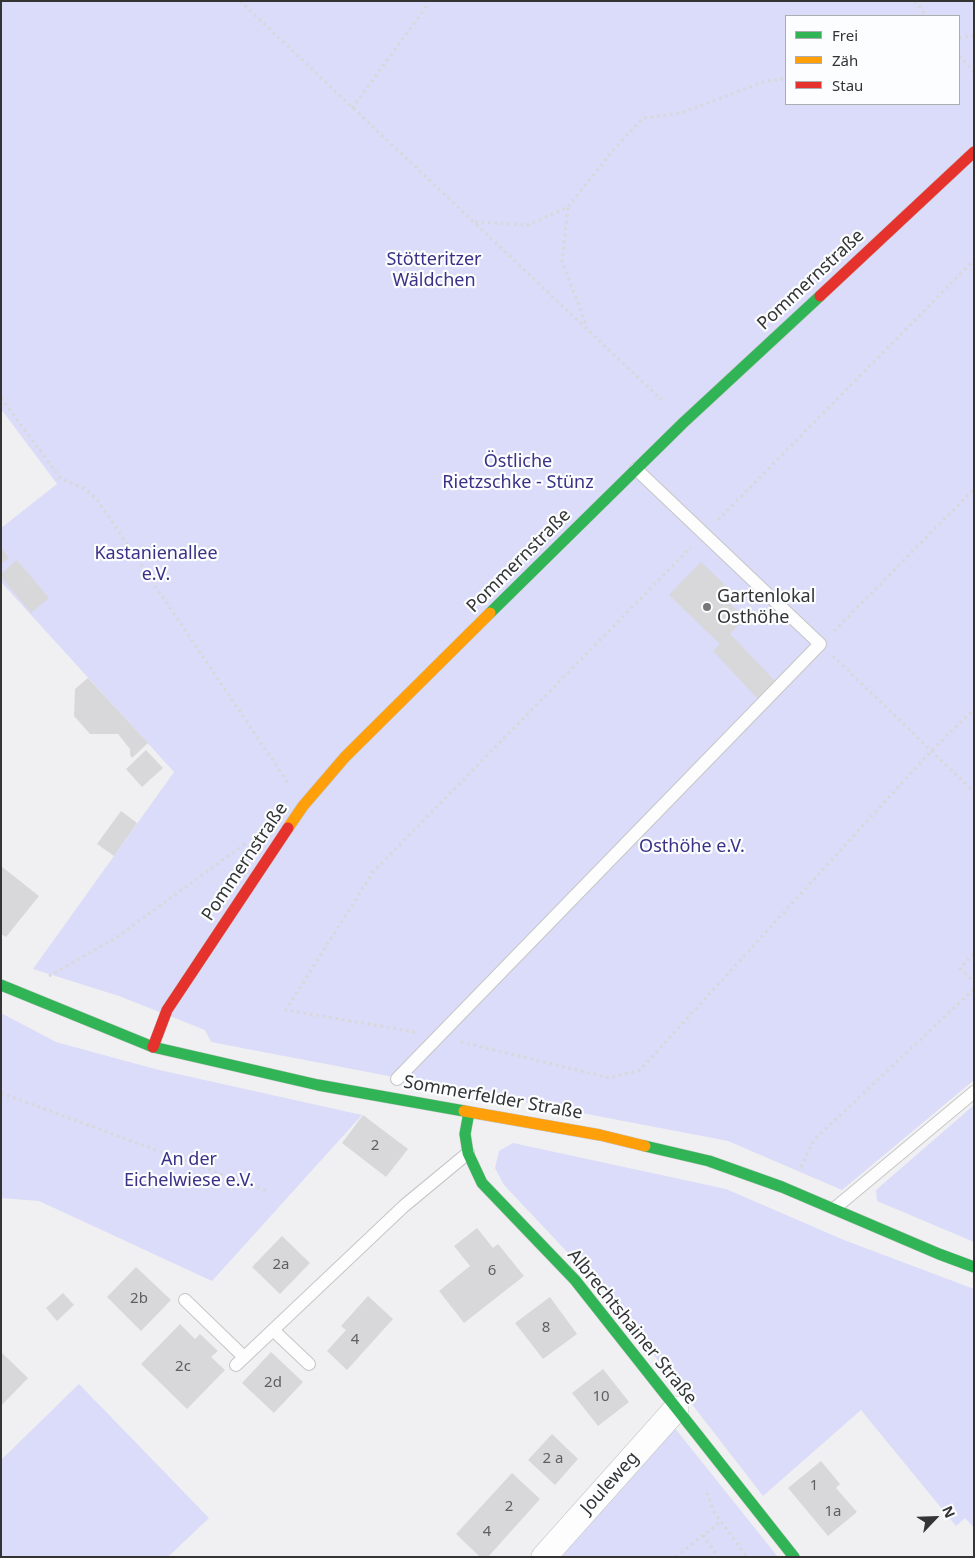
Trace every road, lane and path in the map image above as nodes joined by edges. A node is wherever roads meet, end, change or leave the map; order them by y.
1 (240, 1) edge
2 (426, 1) edge
3 (915, 1) edge
4 (925, 15) edge
5 (974, 35) edge
6 (960, 38) edge
7 (960, 57) edge
8 (974, 72) edge
9 (785, 79) edge
10 (352, 108) junction
11 (974, 152) edge
12 (568, 207) junction
13 (475, 222) junction
14 (974, 260) edge
15 (587, 328) junction
16 (1, 398) edge
17 (683, 423) junction
18 (636, 470) junction
19 (974, 489) edge
20 (704, 534) junction
21 (820, 644) junction
22 (974, 709) edge
23 (932, 750) junction
24 (974, 792) edge
25 (303, 806) junction
26 (251, 841) dead end
27 (974, 954) edge
28 (51, 974) dead end
29 (974, 982) edge
30 (1, 985) edge
31 (974, 989) edge
32 (439, 1036) junction
33 (153, 1047) junction
34 (397, 1079) dead end
35 (974, 1092) edge
36 (1, 1093) edge
37 (469, 1112) junction
38 (468, 1153) junction
39 (789, 1190) junction
40 (267, 1191) dead end
41 (835, 1208) junction
42 (974, 1267) edge
43 (185, 1300) dead end
44 (273, 1330) junction
45 (308, 1364) dead end
46 (676, 1409) junction
47 (721, 1521) dead end
48 (702, 1535) junction
49 (544, 1557) edge
50 (676, 1557) edge
51 (718, 1557) edge
52 (794, 1557) edge

1 - 10 path
2 - 10 path
3 - 4 path
5 - 6 path
7 - 8 path
9 - 12 path
10 - 13 path
11 - 17 street, Pommernstraße
12 - 13 path
12 - 15 path
13 - 15 path
14 - 20 path
15 - 17 path
16 - 25 path
17 - 18 street, Pommernstraße
18 - 20 lane
18 - 25 street, Pommernstraße
19 - 21 path
20 - 21 lane
20 - 32 path
21 - 23 path
21 - 32 lane
22 - 23 path
23 - 24 path
23 - 32 path
25 - 33 street, Pommernstraße
26 - 28 path
27 - 29 path
30 - 33 street, Sommerfelder Straße
31 - 39 path
32 - 34 lane
33 - 37 street, Sommerfelder Straße
35 - 41 lane
36 - 40 path
37 - 38 street, Albrechtshainer Straße
37 - 39 street, Sommerfelder Straße
38 - 44 lane
38 - 46 street, Albrechtshainer Straße
39 - 41 street, Sommerfelder Straße
41 - 42 street, Sommerfelder Straße
43 - 44 lane
44 - 45 lane
46 - 49 street, Jouleweg
46 - 52 street, Albrechtshainer Straße
47 - 48 path
48 - 50 path
48 - 51 path

